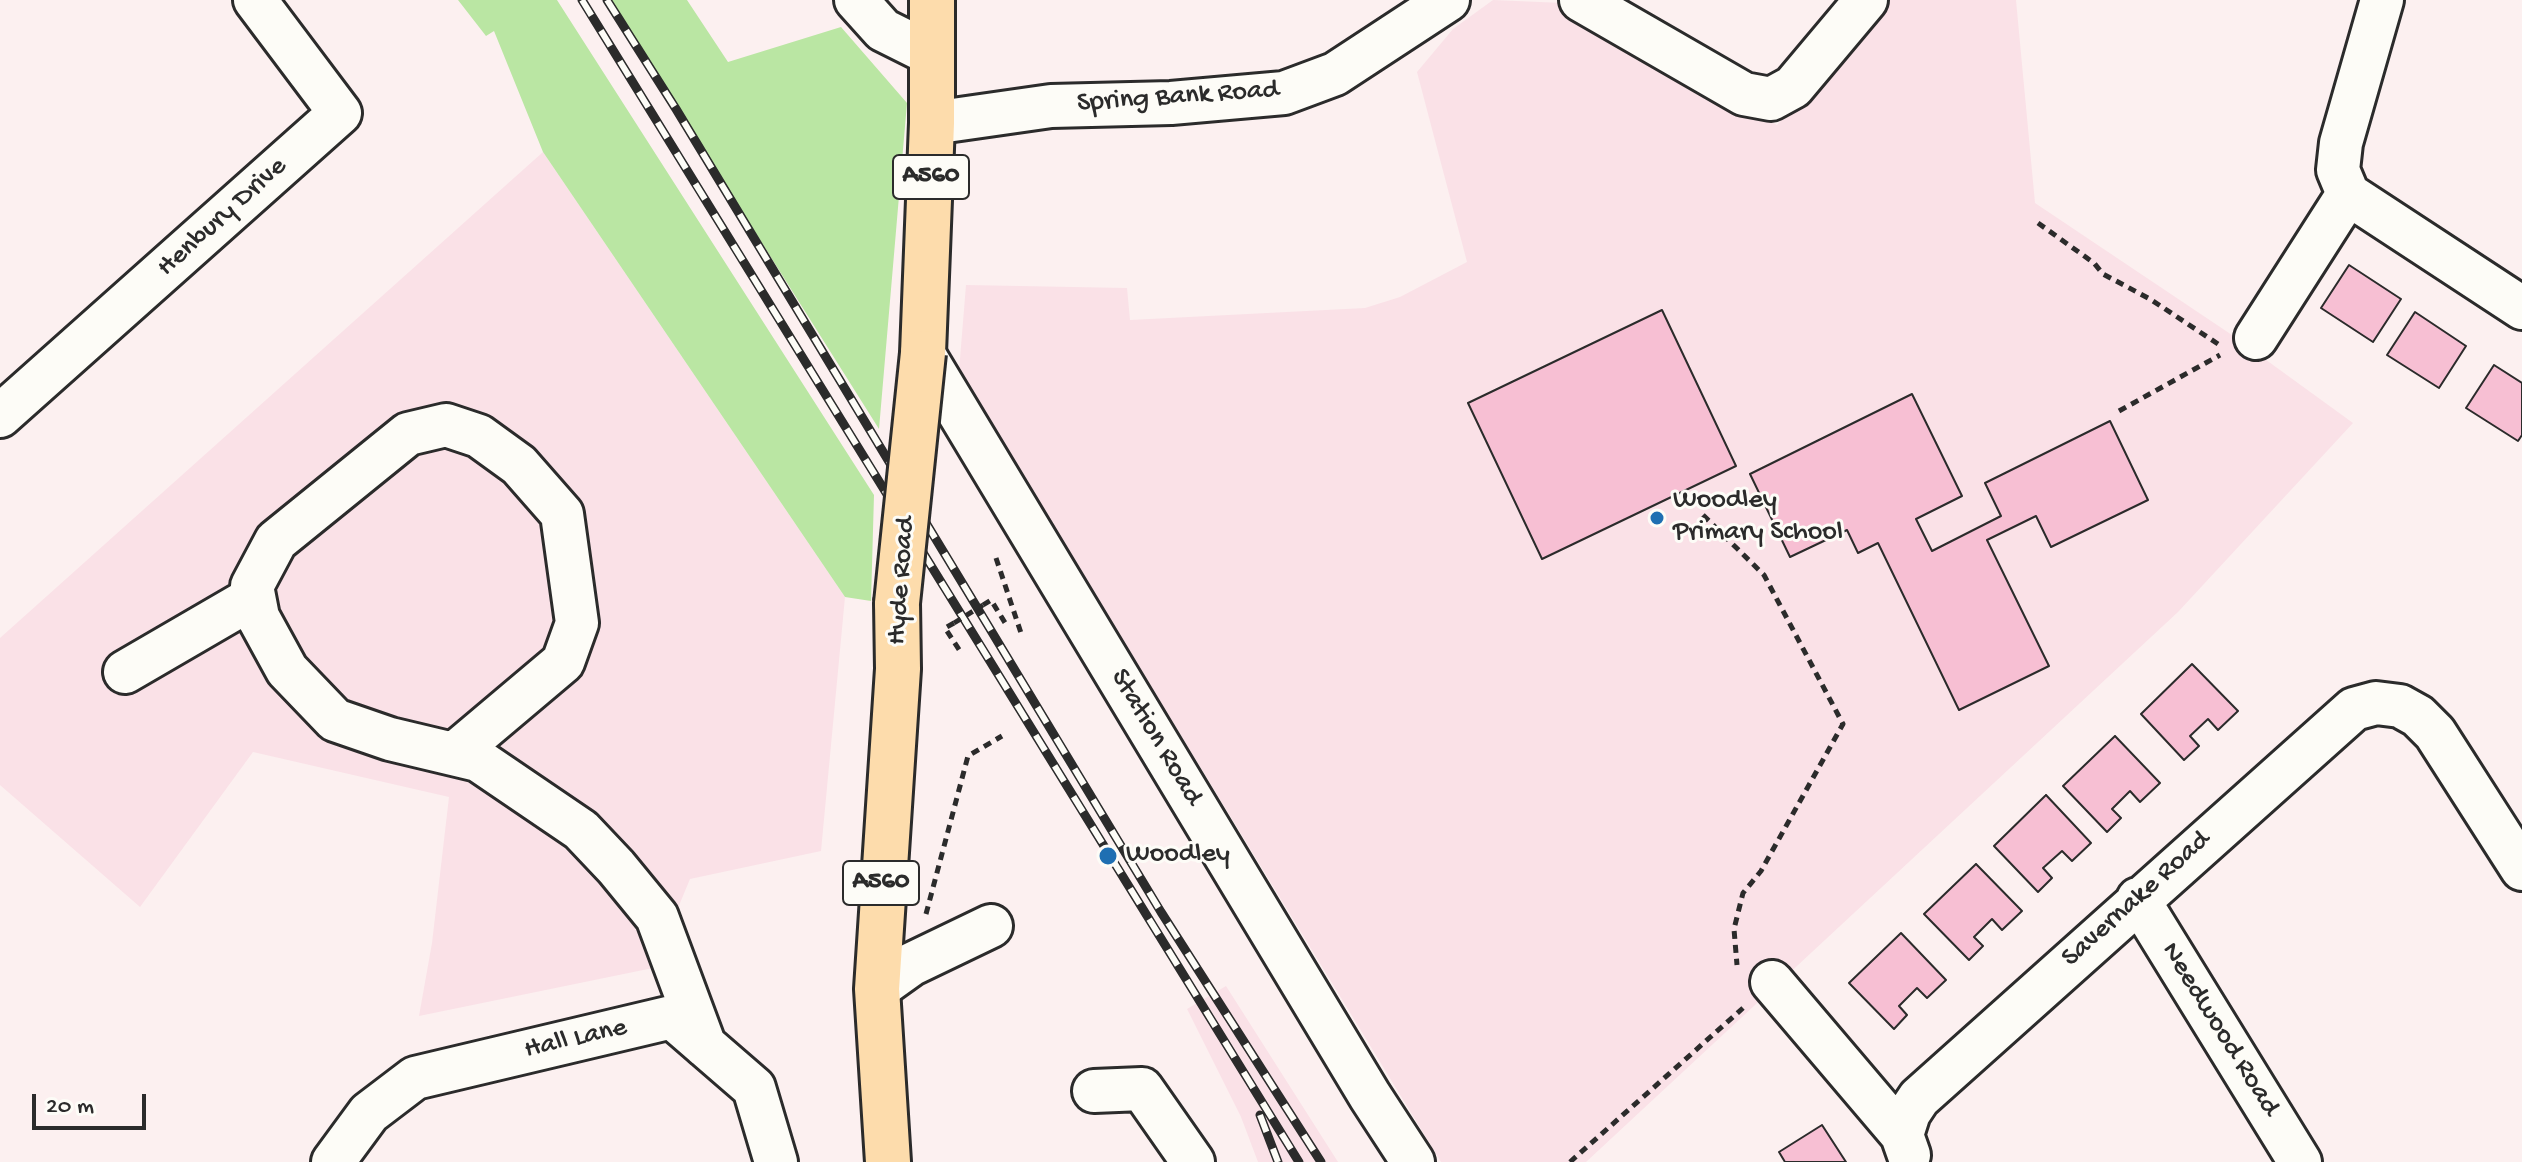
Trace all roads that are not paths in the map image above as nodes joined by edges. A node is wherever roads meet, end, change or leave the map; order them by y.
1 (255, 0) edge
2 (856, 0) edge
3 (932, 0) edge
4 (1385, 0) edge
5 (1448, 0) edge
6 (1581, 0) edge
7 (1866, 0) edge
8 (2382, 0) edge
9 (1381, 47) junction
10 (931, 54) junction
11 (932, 123) junction
12 (2348, 194) junction
13 (2522, 308) edge
14 (2256, 338) dead end
15 (923, 353) junction
16 (0, 416) edge
17 (254, 597) junction
18 (125, 672) dead end
19 (454, 754) junction
20 (2522, 869) edge
21 (2138, 899) junction
22 (991, 926) dead end
23 (877, 989) junction
24 (1764, 989) road end
25 (705, 1046) junction
26 (1094, 1091) dead end
27 (1908, 1149) edge
28 (333, 1162) edge
29 (776, 1162) edge
30 (888, 1162) edge
31 (1193, 1162) edge
32 (1413, 1162) edge
33 (2300, 1162) edge

1 - 16 street, Henbury Drive
2 - 10 street
3 - 10 main road, Hyde Road / A560
4 - 9 street
5 - 9 street, Spring Bank Road
6 - 7 street
8 - 12 street
9 - 11 street, Spring Bank Road
10 - 11 main road, Hyde Road / A560
11 - 15 main road, Hyde Road / A560
12 - 13 street
12 - 14 street
15 - 23 main road, Hyde Road / A560, bridge
15 - 32 street, Station Road
17 - 18 street
17 - 19 street
17 - 19 street
19 - 25 street
20 - 21 street, Savernake Road
21 - 27 street, Savernake Road
21 - 33 street, Needwood Road
22 - 23 street
23 - 30 main road, Hyde Road / A560
24 - 27 street
25 - 28 street, Hall Lane
25 - 29 street, Hall Lane
26 - 31 street

